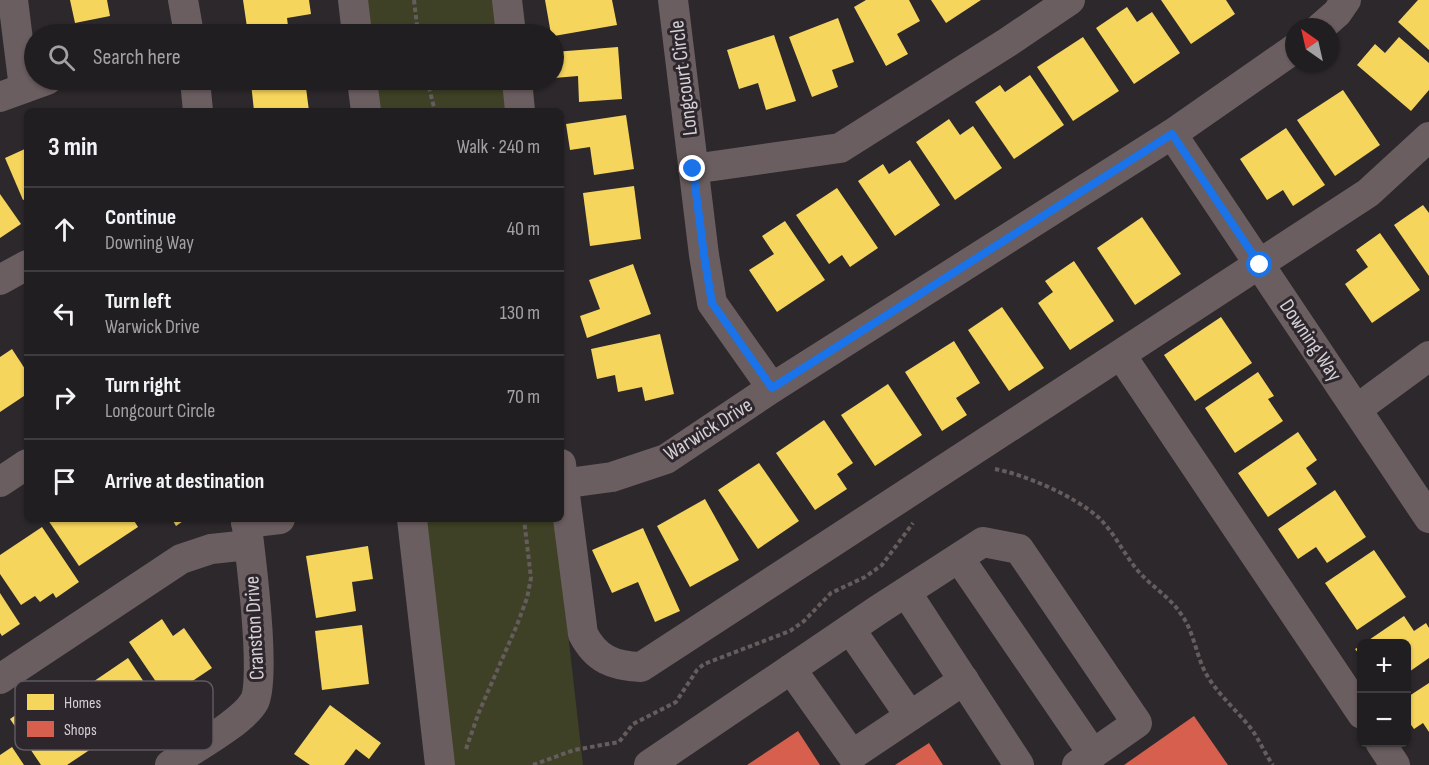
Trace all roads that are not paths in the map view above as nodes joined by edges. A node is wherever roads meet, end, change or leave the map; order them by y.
1 (13, 0) edge
2 (183, 0) edge
3 (353, 0) edge
4 (507, 0) edge
5 (673, 0) edge
6 (1070, 0) edge
7 (1346, 0) edge
8 (1331, 18) edge
9 (187, 24) edge
10 (356, 24) edge
11 (511, 24) edge
12 (1285, 55) edge
13 (24, 88) edge
14 (196, 90) edge
15 (363, 90) edge
16 (518, 90) edge
17 (198, 108) edge
18 (366, 108) edge
19 (520, 108) edge
20 (1172, 134) junction
21 (1429, 137) edge
22 (693, 169) junction
23 (1260, 265) junction
24 (24, 267) edge
25 (0, 280) edge
26 (1121, 355) junction
27 (1429, 356) edge
28 (772, 388) junction
29 (1358, 409) junction
30 (24, 466) edge
31 (564, 477) edge
32 (0, 482) edge
33 (564, 492) edge
34 (1429, 518) edge
35 (270, 522) edge
36 (413, 522) edge
37 (247, 529) edge
38 (959, 558) junction
39 (906, 592) junction
40 (850, 629) junction
41 (791, 669) junction
42 (0, 679) edge
43 (964, 680) junction
44 (1357, 707) edge
45 (910, 716) junction
46 (213, 736) edge
47 (1383, 747) edge
48 (192, 750) edge
49 (1085, 760) edge
50 (453, 761) edge
51 (170, 765) edge
52 (649, 765) edge
53 (1019, 765) edge
54 (1395, 765) edge

1 - 13 street
2 - 9 street
3 - 10 street
4 - 11 street
5 - 22 street, Longcourt Circle
6 - 22 street
7 - 8 street
12 - 20 street, Warwick Drive
14 - 17 street
15 - 18 street
16 - 19 street
20 - 23 street, Downing Way
20 - 28 street, Warwick Drive
21 - 23 street
22 - 28 street, Longcourt Circle
23 - 26 street
23 - 29 street, Downing Way
24 - 25 street
26 - 33 street
26 - 44 street
27 - 29 street
28 - 31 street, Warwick Drive
29 - 34 street, Downing Way
30 - 32 street
35 - 37 street
36 - 50 street
37 - 42 street
37 - 46 street, Cranston Drive
38 - 39 street
38 - 49 street
38 - 49 street
39 - 40 street
39 - 43 street
40 - 41 street
40 - 45 street
41 - 45 street
41 - 52 street
43 - 45 street
43 - 53 street
47 - 54 street
48 - 51 street, Cranston Drive

